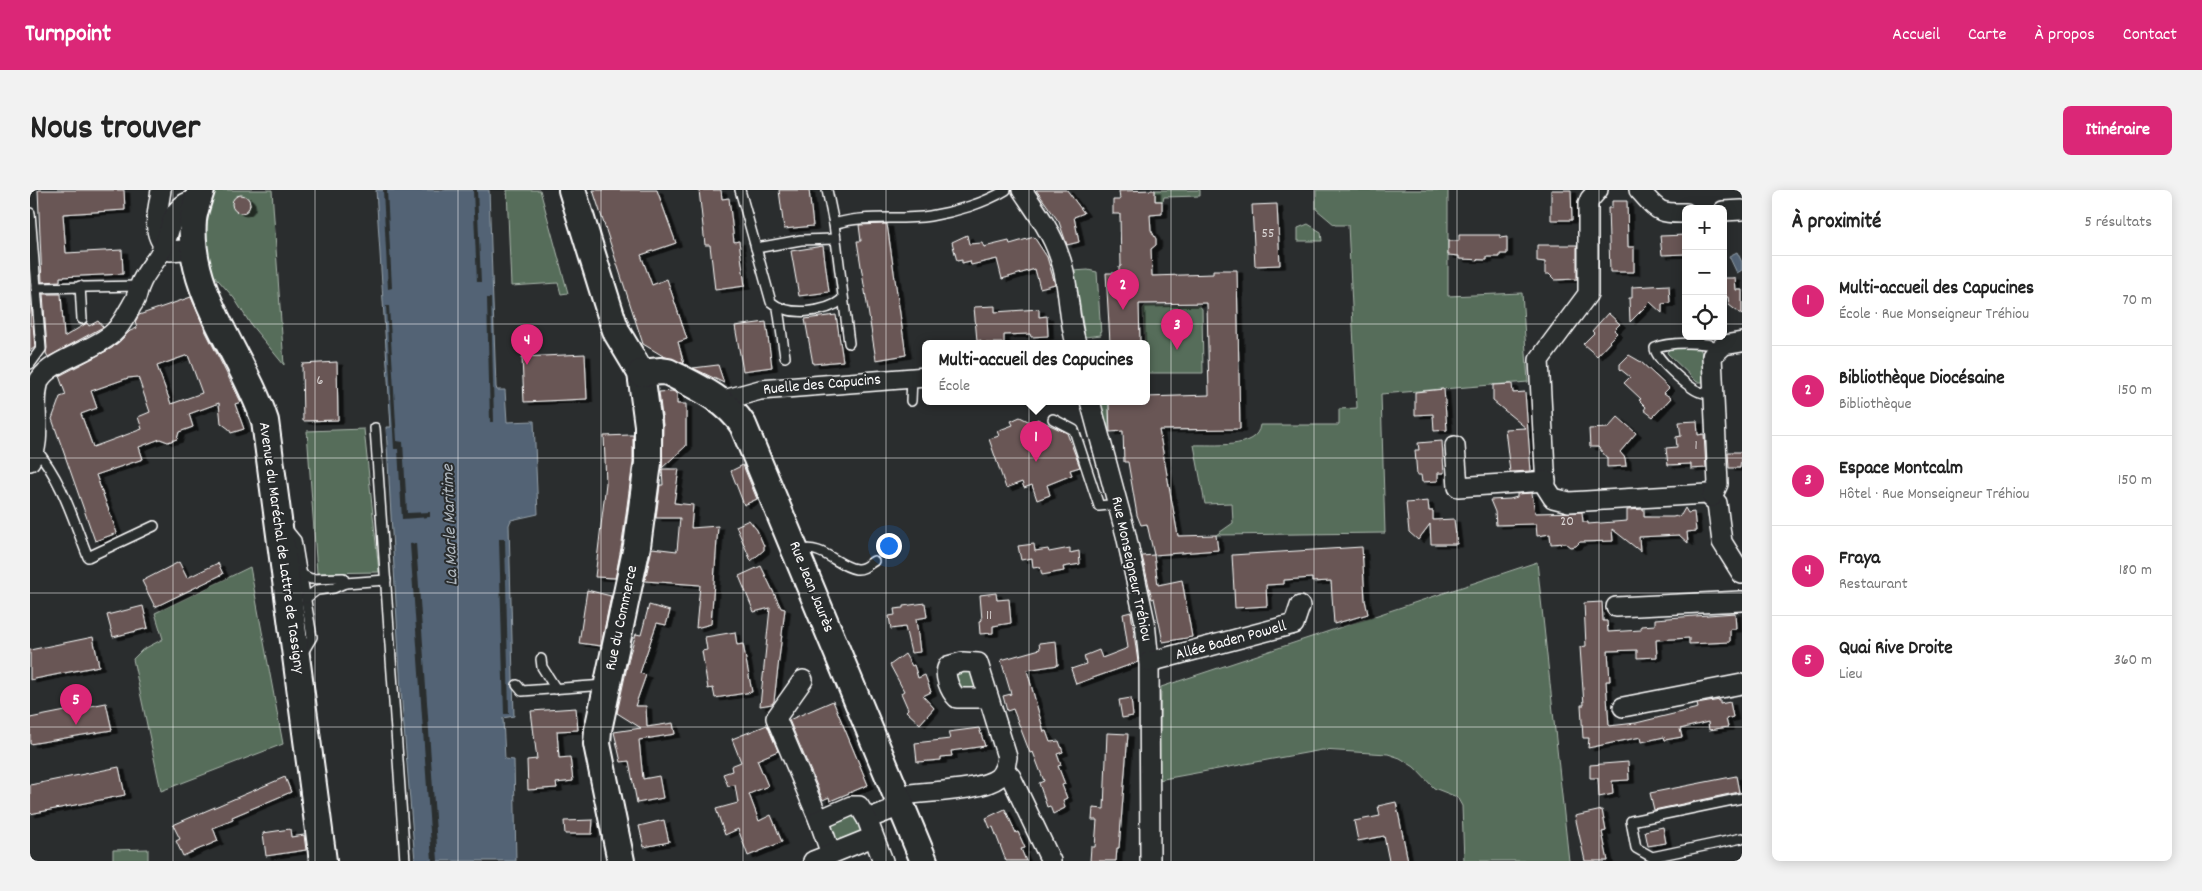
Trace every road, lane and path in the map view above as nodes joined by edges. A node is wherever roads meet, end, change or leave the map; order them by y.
1 (162, 190) edge
2 (572, 190) edge
3 (740, 190) edge
4 (827, 190) edge
5 (1006, 190) edge
6 (1022, 190) edge
7 (1598, 190) edge
8 (1639, 190) edge
9 (200, 194) edge
10 (1742, 210) edge
11 (1727, 211) edge
12 (30, 213) edge
13 (1682, 213) edge
14 (834, 224) junction
15 (835, 239) junction
16 (164, 246) junction
17 (756, 248) junction
18 (194, 249) junction
19 (80, 286) junction
20 (139, 286) junction
21 (36, 288) junction
22 (843, 299) junction
23 (778, 308) junction
24 (82, 319) dead end
25 (1074, 340) edge
26 (1742, 342) edge
27 (849, 343) dead end
28 (1718, 348) junction
29 (785, 356) dead end
30 (30, 364) edge
31 (641, 373) junction
32 (919, 378) edge
33 (1712, 393) junction
34 (720, 401) junction
35 (911, 401) dead end
36 (1091, 405) edge
37 (1054, 419) dead end
38 (375, 428) dead end
39 (1455, 446) dead end
40 (31, 451) edge
41 (1546, 481) junction
42 (1712, 497) junction
43 (1118, 504) junction
44 (279, 520) junction
45 (154, 526) dead end
46 (796, 552) junction
47 (874, 561) dead end
48 (1742, 574) edge
49 (303, 575) junction
50 (386, 580) junction
51 (345, 583) junction
52 (306, 598) junction
53 (1742, 601) edge
54 (1300, 606) dead end
55 (1616, 607) dead end
56 (541, 659) dead end
57 (1149, 662) junction
58 (298, 663) junction
59 (802, 680) dead end
60 (517, 684) dead end
61 (1742, 684) edge
62 (608, 685) junction
63 (556, 689) junction
64 (988, 698) dead end
65 (1623, 707) dead end
66 (1004, 769) junction
67 (1742, 798) edge
68 (899, 801) junction
69 (866, 819) junction
70 (818, 820) junction
71 (873, 837) junction
72 (1742, 838) edge
73 (831, 854) junction
74 (322, 861) edge
75 (405, 861) edge
76 (621, 861) edge
77 (813, 861) edge
78 (883, 861) edge
79 (924, 861) edge
80 (1051, 861) edge
81 (1150, 861) edge

1 - 16 street
2 - 31 main road
3 - 17 lane
4 - 14 lane
5 - 14 lane
6 - 25 street
7 - 41 street
8 - 13 street
9 - 16 street
9 - 18 main road, Avenue du Maréchal de Lattre de Tassigny
10 - 11 street
12 - 21 lane
14 - 15 lane
15 - 17 lane
15 - 22 lane
16 - 18 street
16 - 20 street
17 - 23 lane
18 - 44 main road, Avenue du Maréchal de Lattre de Tassigny
19 - 20 lane
19 - 21 lane
19 - 24 lane
20 - 40 street
21 - 30 lane
22 - 23 lane
22 - 27 lane
23 - 29 lane
26 - 28 street
28 - 33 street
28 - 33 lane
31 - 34 main road, Rue Jean Jaurès
31 - 62 main road, Rue du Commerce
32 - 34 street, Ruelle des Capucins
32 - 35 lane
33 - 42 street
34 - 46 main road, Rue Jean Jaurès
36 - 43 street, Rue Monseigneur Tréhiou
37 - 43 lane
38 - 50 lane
39 - 41 street
40 - 45 lane
41 - 42 street
42 - 48 street
43 - 57 street, Rue Monseigneur Tréhiou
44 - 49 lane
44 - 58 main road, Avenue du Maréchal de Lattre de Tassigny
46 - 47 lane
46 - 68 main road, Rue Jean Jaurès
49 - 51 lane
49 - 52 lane
50 - 51 lane
50 - 75 lane
51 - 52 lane
52 - 58 lane
53 - 55 street
54 - 57 street, Allée Baden Powell
56 - 63 lane
57 - 81 street, Rue Monseigneur Tréhiou
58 - 74 main road, Avenue du Maréchal de Lattre de Tassigny
59 - 70 street
60 - 63 lane
61 - 65 street
62 - 63 lane
62 - 76 main road, Rue du Commerce
64 - 66 street
66 - 68 street
66 - 80 street
67 - 72 lane
68 - 69 street
68 - 79 main road, Rue Jean Jaurès
69 - 70 street
69 - 71 street
70 - 73 street
71 - 73 street
71 - 78 street
73 - 77 street

